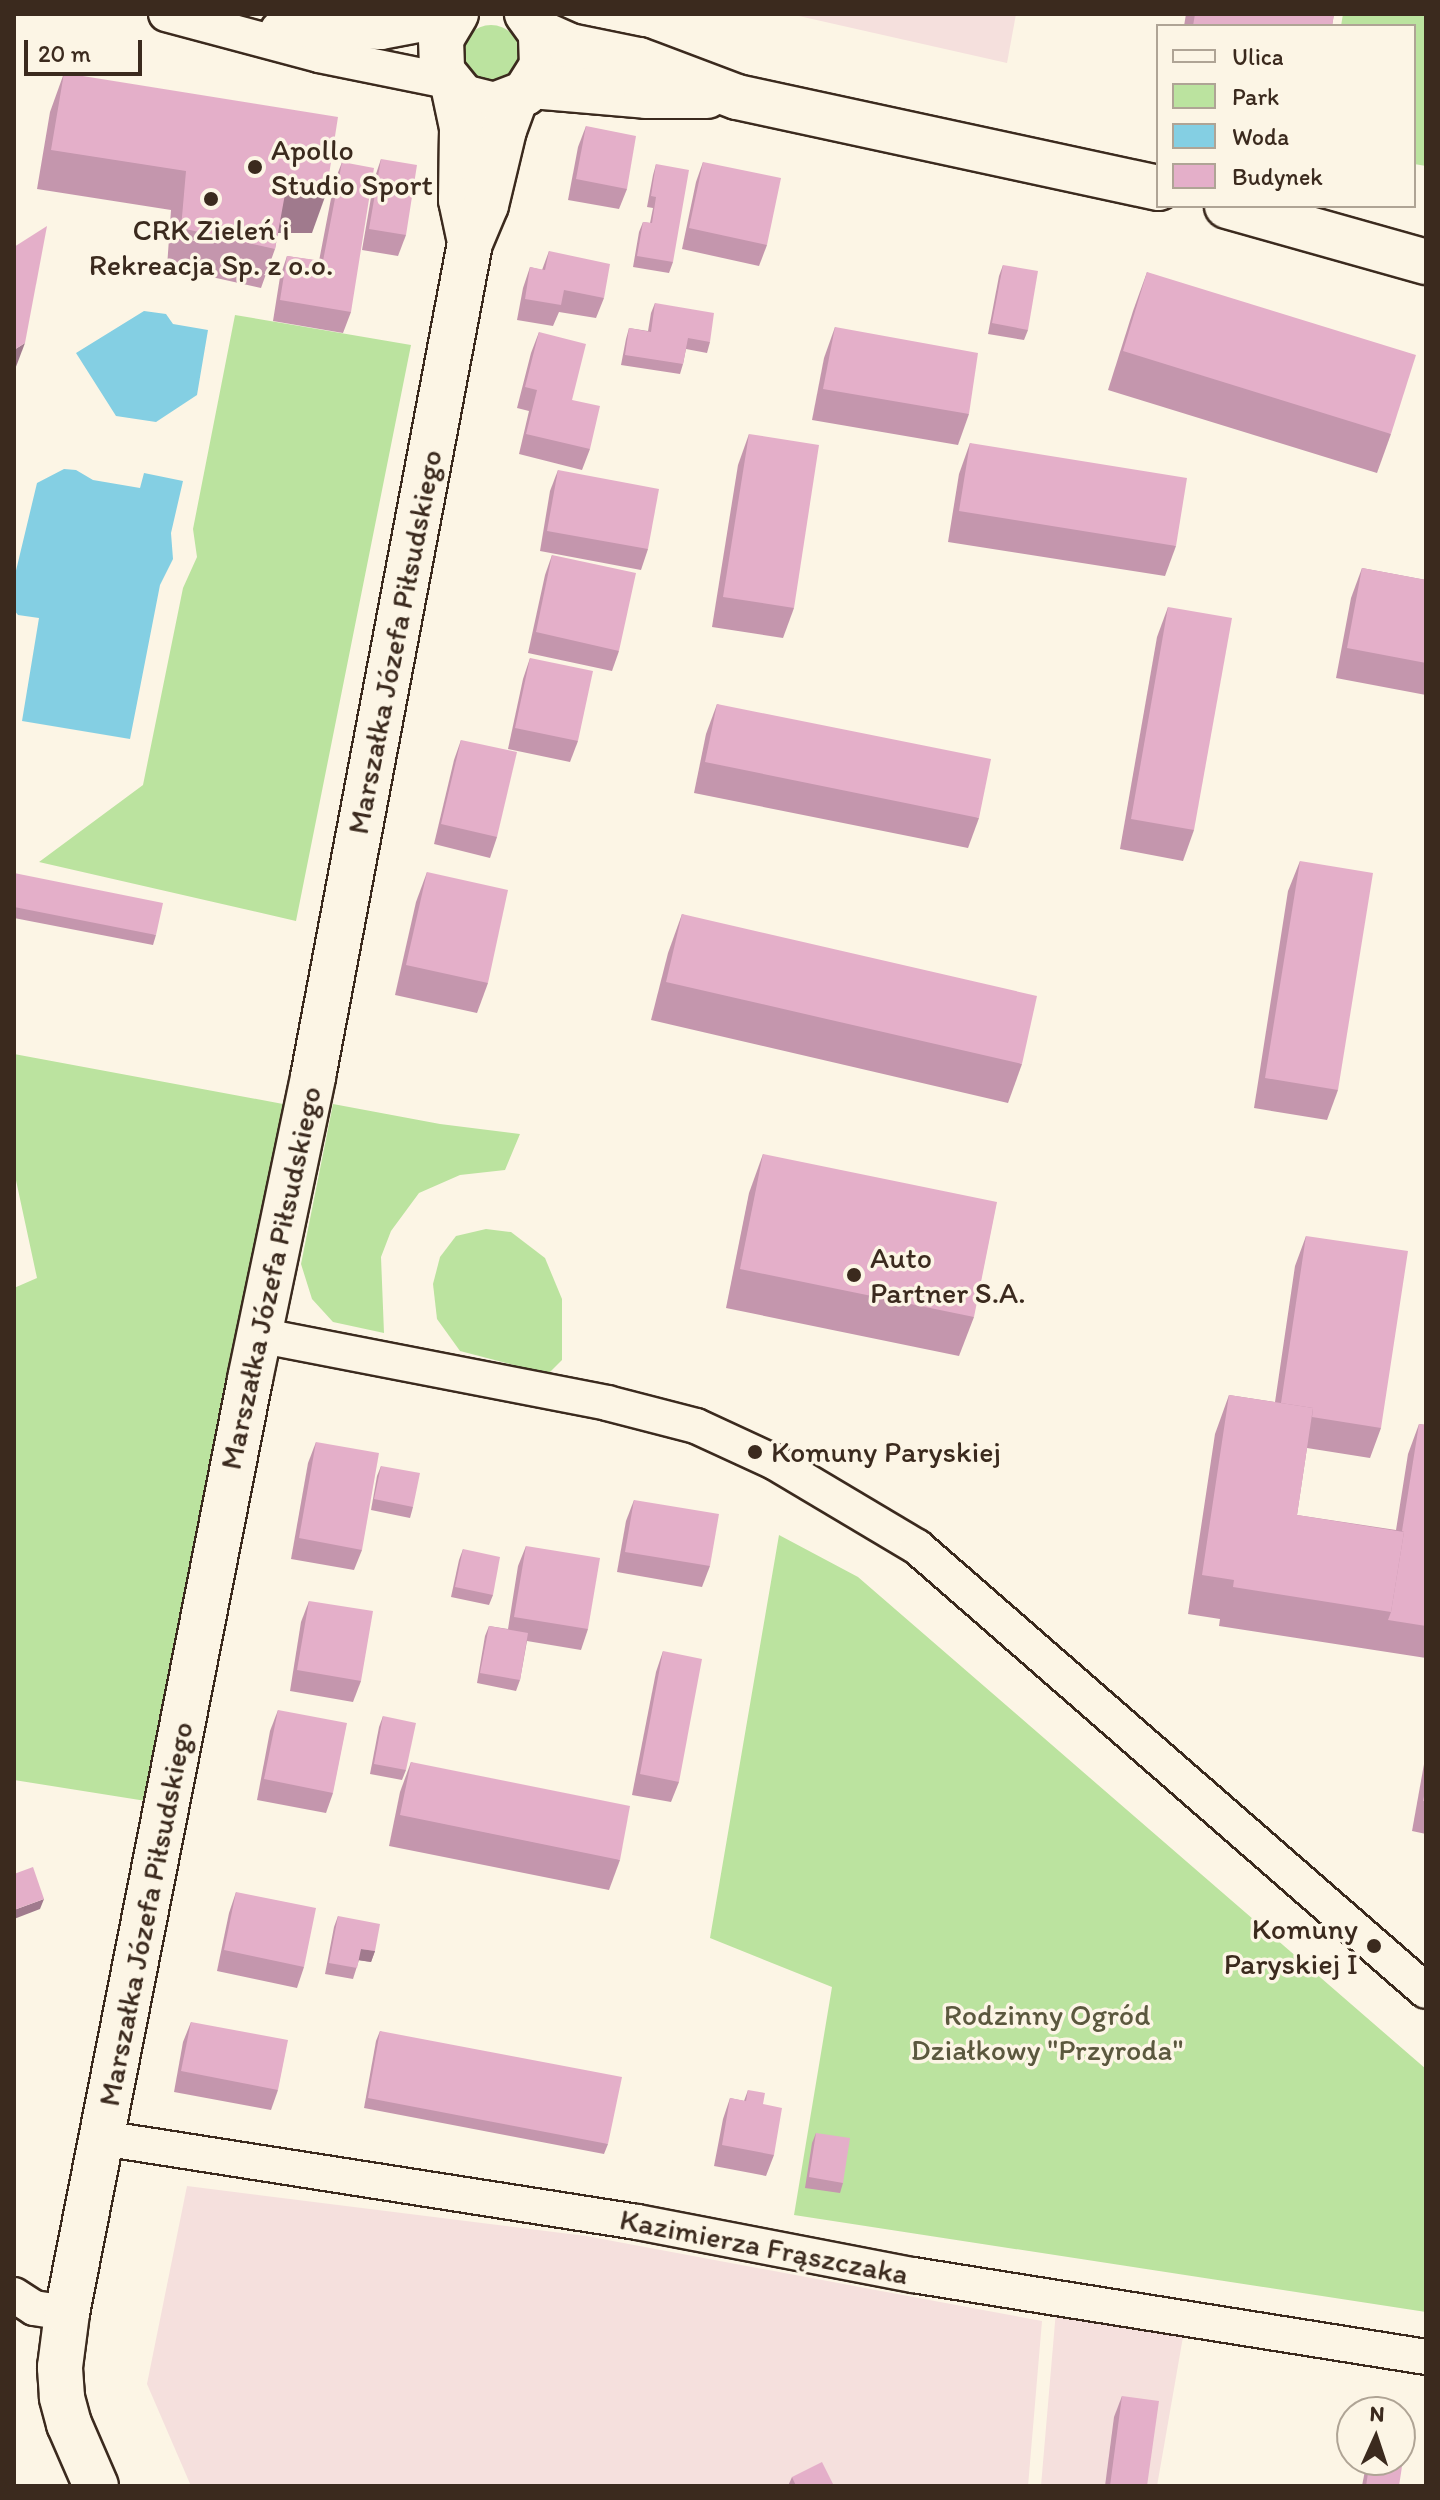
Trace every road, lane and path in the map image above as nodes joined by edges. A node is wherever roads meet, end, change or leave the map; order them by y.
1 (166, 14) edge
2 (453, 17) edge
3 (531, 19) edge
4 (217, 26) junction
5 (450, 86) junction
6 (524, 93) junction
7 (737, 97) junction
8 (1156, 188) edge
9 (1234, 208) edge
10 (470, 243) junction
11 (1426, 262) edge
12 (258, 1335) junction
13 (1426, 1991) edge
14 (102, 2138) junction
15 (14, 2295) edge
16 (67, 2313) junction
17 (1426, 2357) edge
18 (96, 2486) edge

1 - 4 street
2 - 4 street
2 - 5 street
3 - 6 street
3 - 7 street
4 - 5 street
5 - 6 street
5 - 10 street
6 - 7 street
6 - 10 street
7 - 8 street
9 - 11 street
10 - 12 street, Marszałka Józefa Piłsudskiego
12 - 13 street
12 - 14 street, Marszałka Józefa Piłsudskiego
14 - 16 street, Marszałka Józefa Piłsudskiego
14 - 17 street, Kazimierza Frąszczaka
15 - 16 street
16 - 18 street, Marszałka Józefa Piłsudskiego

